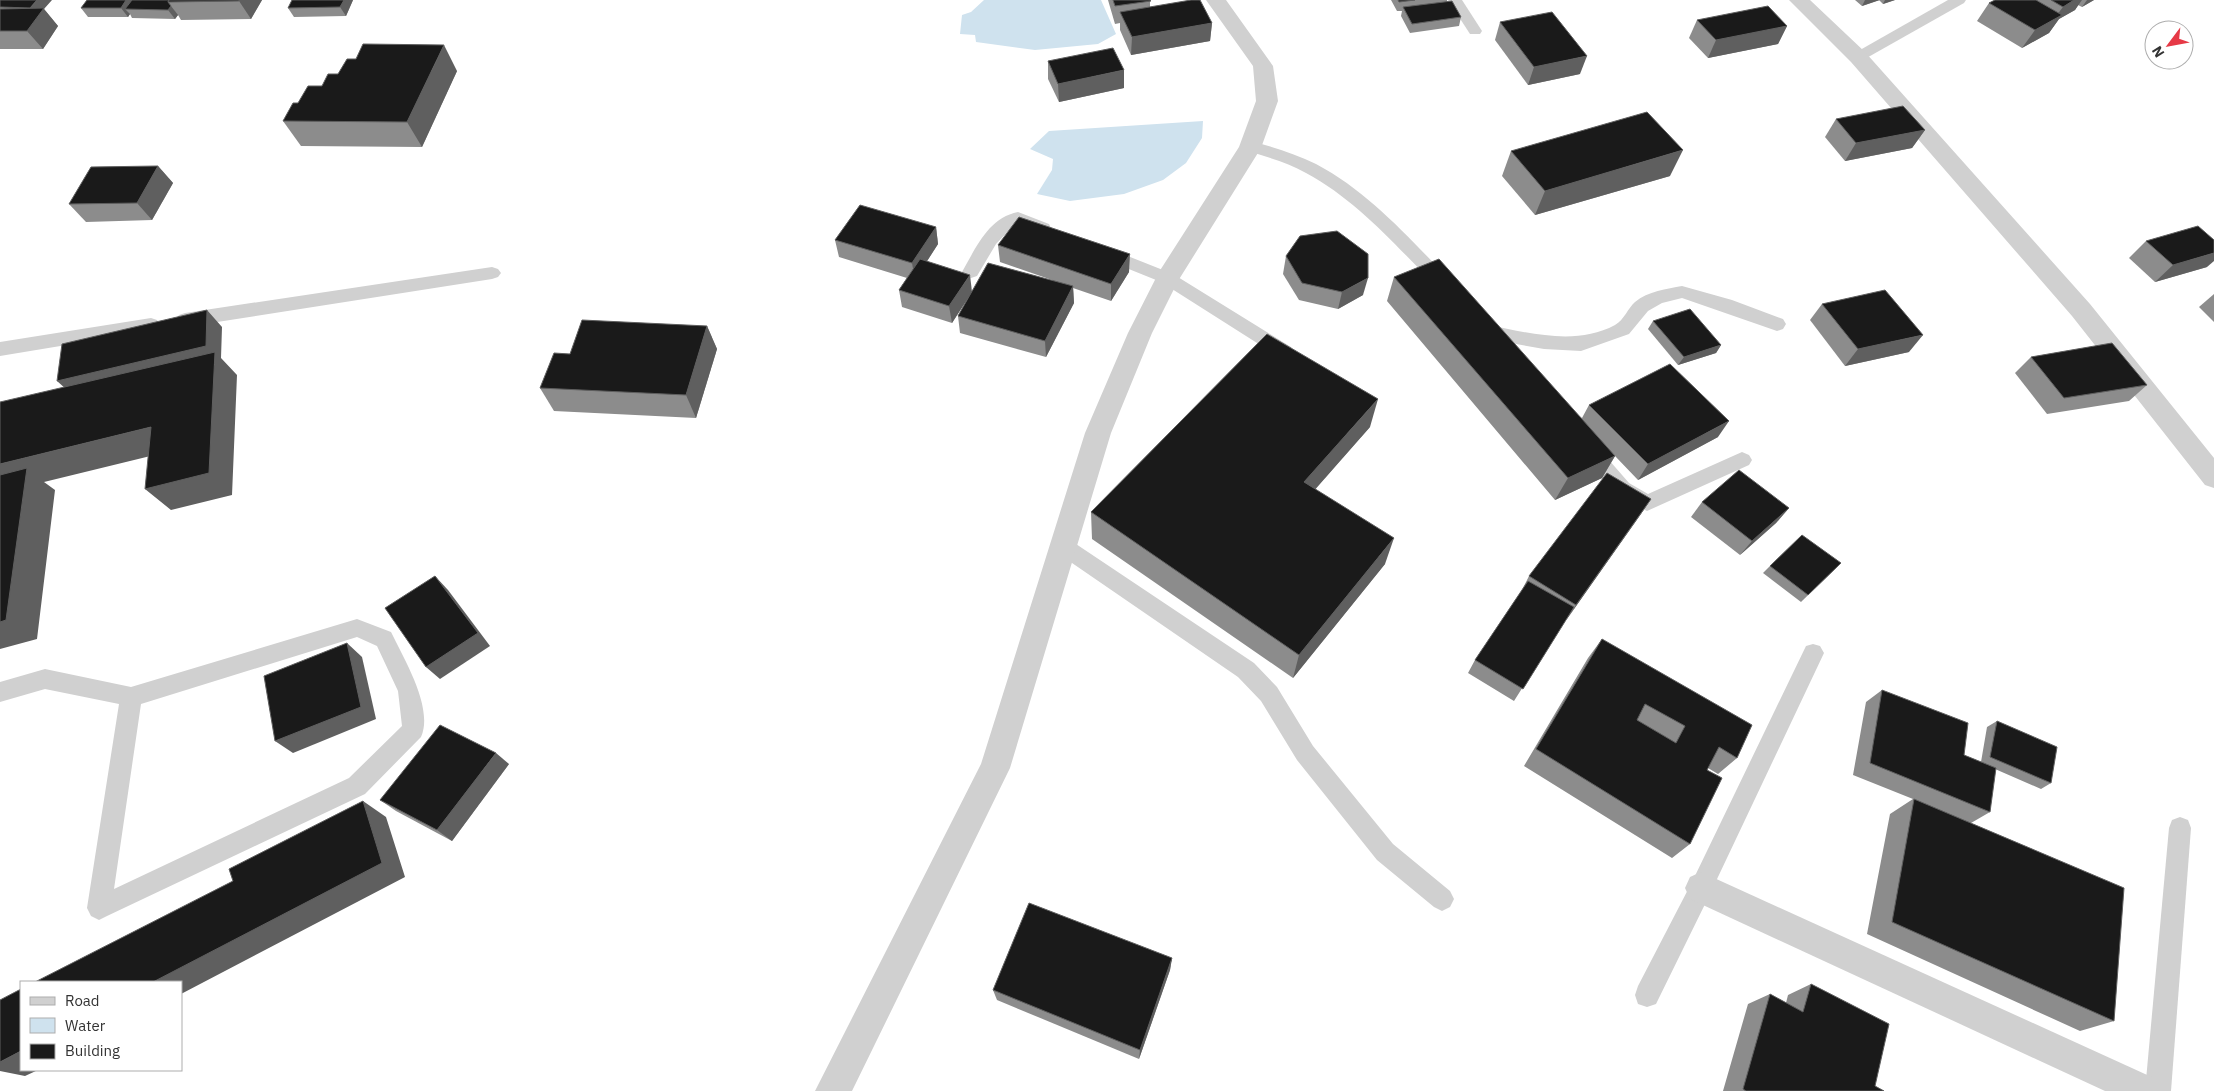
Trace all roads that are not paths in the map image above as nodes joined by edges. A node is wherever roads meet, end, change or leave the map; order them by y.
1 (1216, 0) edge
2 (1456, 0) edge
3 (1799, 0) edge
4 (1959, 0) edge
5 (1475, 32) dead end
6 (1858, 56) junction
7 (1251, 146) junction
8 (1055, 233) edge
9 (1092, 248) edge
10 (971, 272) dead end
11 (492, 273) dead end
12 (1167, 278) junction
13 (1456, 296) edge
14 (1476, 317) edge
15 (1777, 324) dead end
16 (1488, 332) junction
17 (0, 349) edge
18 (1507, 354) edge
19 (1302, 362) edge
20 (1578, 438) edge
21 (1742, 460) dead end
22 (2214, 478) edge
23 (1063, 546) junction
24 (1813, 653) dead end
25 (0, 692) edge
26 (131, 697) junction
27 (2180, 828) dead end
28 (1701, 888) junction
29 (1442, 899) dead end
30 (1647, 995) dead end
31 (2108, 1083) edge
32 (836, 1090) edge
33 (2144, 1091) edge
34 (2158, 1091) edge

1 - 7 street
2 - 5 lane
3 - 6 street
4 - 6 lane
6 - 22 street
7 - 12 street
7 - 13 lane
8 - 10 lane
9 - 12 lane
11 - 17 lane
12 - 19 lane
12 - 23 street
14 - 16 lane
15 - 16 lane
16 - 18 lane
20 - 21 lane
23 - 29 lane
23 - 32 street
24 - 28 lane
25 - 26 lane
26 - 26 lane
27 - 34 lane
28 - 30 lane
28 - 31 street
31 - 33 street

